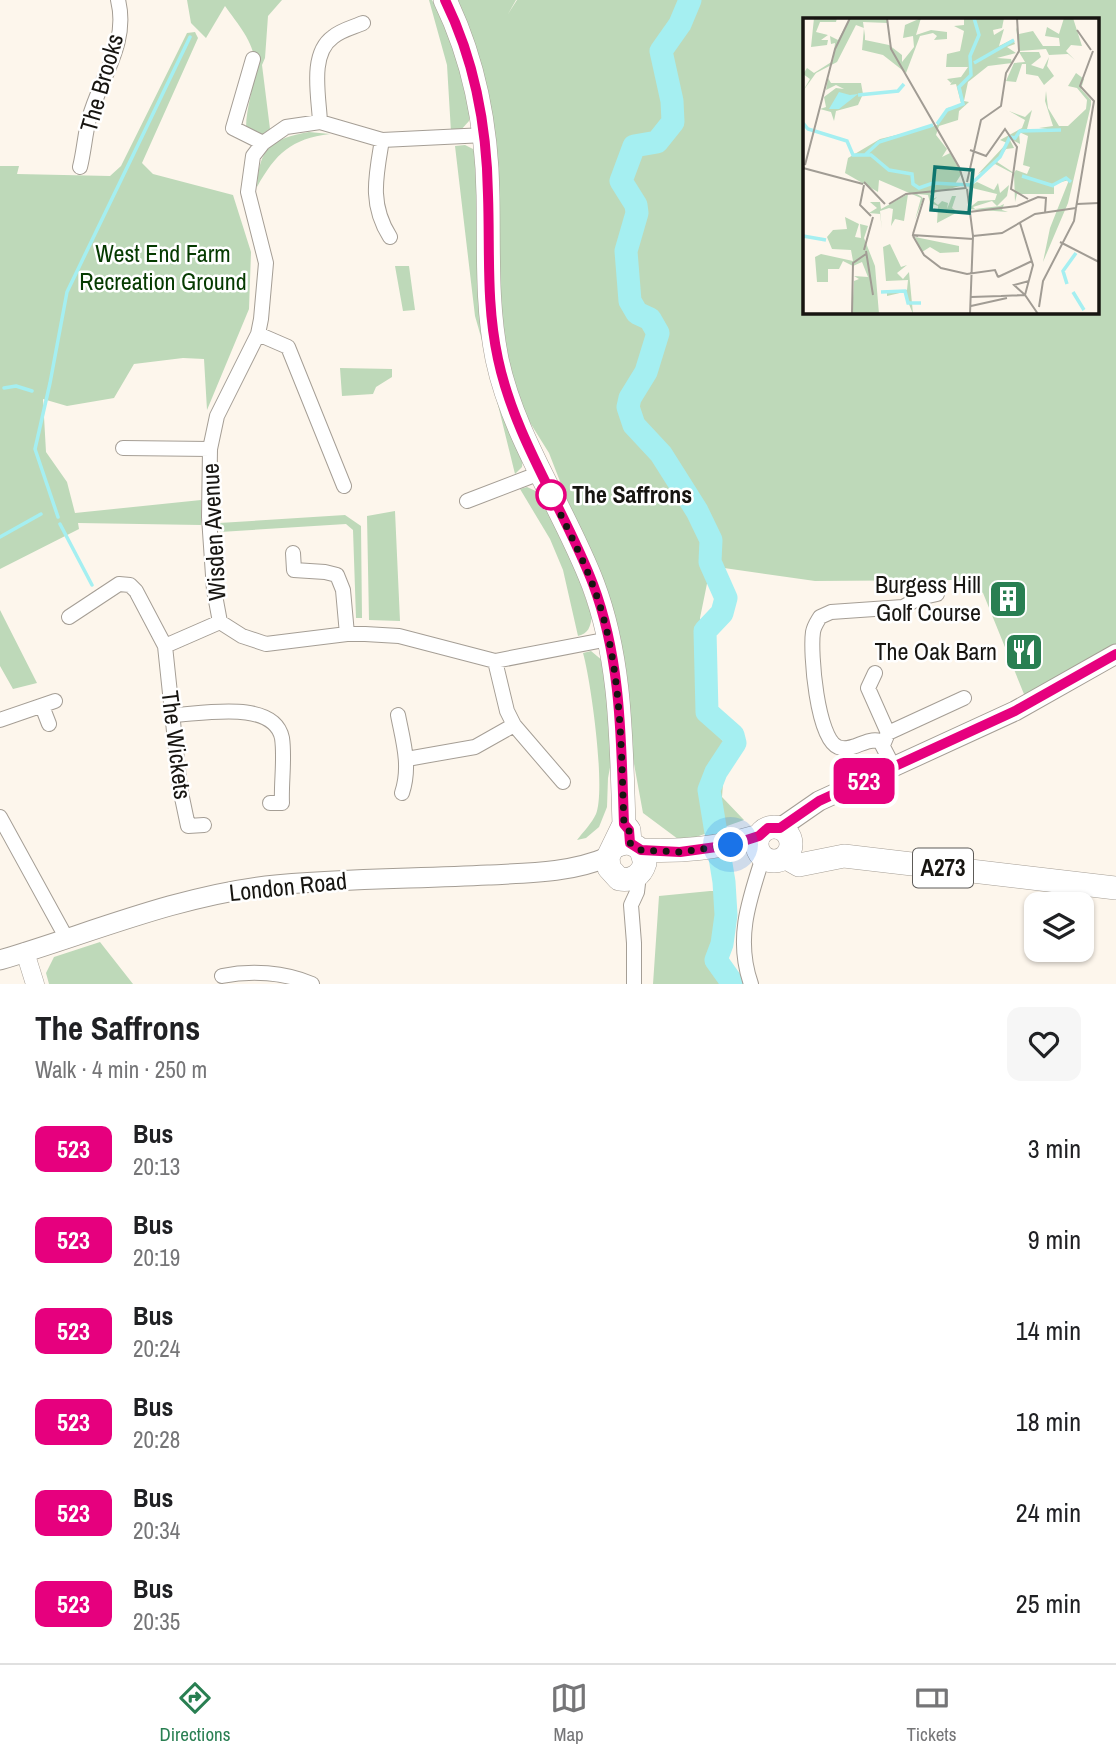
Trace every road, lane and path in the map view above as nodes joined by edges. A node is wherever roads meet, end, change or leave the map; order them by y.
1 (118, 0) edge
2 (445, 0) edge
3 (363, 23) dead end
4 (253, 59) dead end
5 (320, 122) junction
6 (485, 135) junction
7 (382, 140) junction
8 (263, 143) junction
9 (80, 167) dead end
10 (390, 237) dead end
11 (258, 334) junction
12 (123, 448) dead end
13 (210, 449) junction
14 (540, 472) junction
15 (344, 486) dead end
16 (467, 502) dead end
17 (293, 553) dead end
18 (937, 594) dead end
19 (69, 617) dead end
20 (220, 622) junction
21 (346, 634) junction
22 (609, 639) junction
23 (165, 646) junction
24 (1116, 654) edge
25 (495, 661) junction
26 (875, 673) dead end
27 (964, 698) dead end
28 (174, 715) junction
29 (398, 715) dead end
30 (0, 720) edge
31 (50, 724) dead end
32 (514, 725) junction
33 (886, 739) junction
34 (407, 759) junction
35 (894, 768) junction
36 (563, 782) dead end
37 (402, 793) dead end
38 (270, 803) dead end
39 (0, 817) edge
40 (204, 824) dead end
41 (775, 847) junction
42 (625, 858) junction
43 (1116, 888) edge
44 (67, 939) junction
45 (25, 952) junction
46 (0, 960) edge
47 (222, 976) dead end
48 (35, 984) edge
49 (312, 984) edge
50 (634, 984) edge
51 (751, 984) edge

1 - 9 street, The Brooks
2 - 6 main road
3 - 5 street
4 - 8 street
5 - 7 street
5 - 8 street
6 - 7 street
6 - 14 main road
7 - 10 street
8 - 11 street, Wisden Avenue
11 - 13 street, Wisden Avenue
11 - 15 street
12 - 13 street
13 - 20 street, Wisden Avenue
14 - 16 street
14 - 22 main road
17 - 21 street
18 - 33 street
19 - 23 street, The Wickets
20 - 21 street, Wisden Avenue
20 - 23 street
21 - 25 street, Wisden Avenue
22 - 25 street, Wisden Avenue
22 - 42 main road
23 - 28 street, The Wickets
24 - 35 main road
25 - 32 street
26 - 33 street
27 - 33 street
28 - 38 street
28 - 40 street, The Wickets
29 - 34 street
30 - 31 street
32 - 34 street
32 - 36 street
33 - 35 street
34 - 37 street
35 - 41 main road
39 - 44 street
41 - 42 main road, London Road / A273
41 - 43 main road, A273
41 - 51 street
42 - 44 main road, London Road
42 - 50 street
44 - 45 main road, London Road
45 - 46 main road, London Road
45 - 48 street
47 - 49 street

